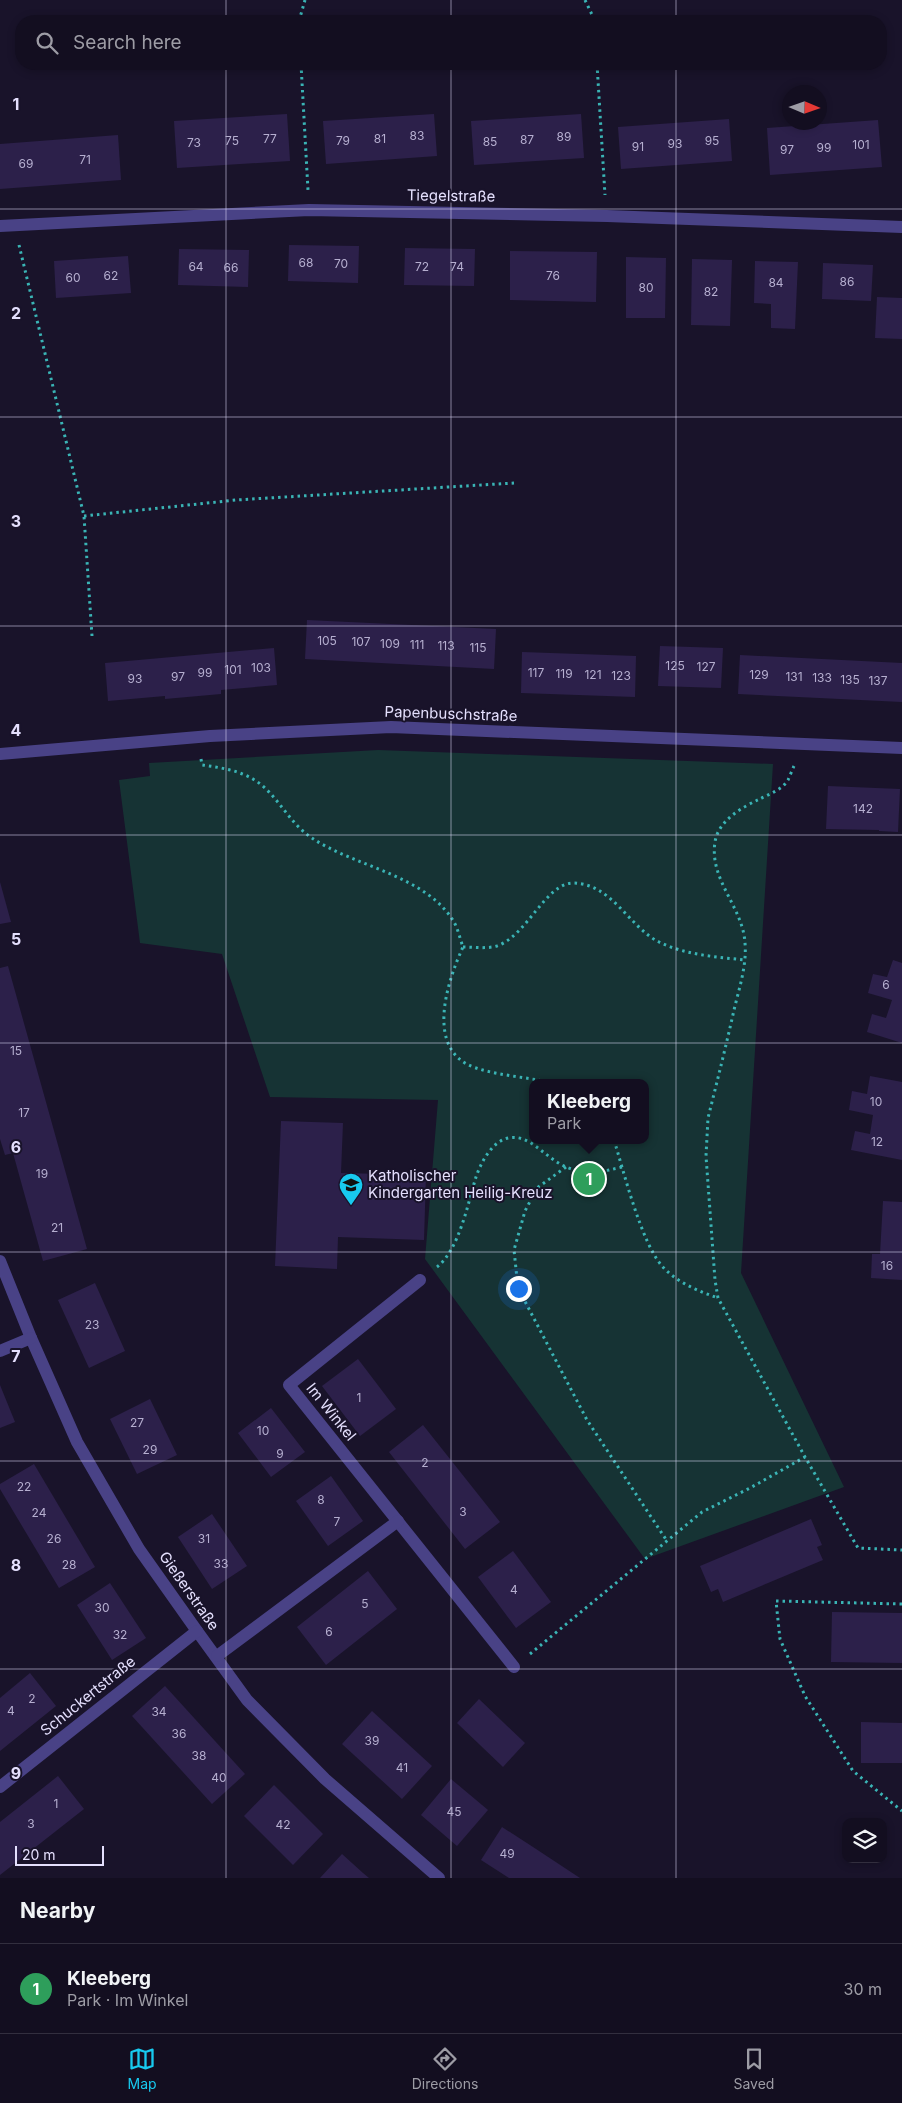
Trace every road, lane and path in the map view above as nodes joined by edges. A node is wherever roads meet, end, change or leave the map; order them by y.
1 (305, 0) edge
2 (585, 0) edge
3 (301, 15) edge
4 (592, 15) edge
5 (301, 70) edge
6 (597, 70) edge
7 (309, 210) junction
8 (607, 216) junction
9 (15, 225) junction
10 (0, 226) edge
11 (902, 227) edge
12 (514, 483) dead end
13 (84, 516) junction
14 (92, 636) dead end
15 (200, 737) junction
16 (794, 744) junction
17 (902, 748) edge
18 (0, 754) edge
19 (463, 947) junction
20 (744, 960) junction
21 (531, 1079) edge
22 (529, 1142) edge
23 (533, 1144) edge
24 (615, 1144) edge
25 (566, 1167) junction
26 (622, 1167) junction
27 (0, 1261) edge
28 (420, 1280) joint
29 (718, 1298) junction
30 (31, 1338) junction
31 (0, 1351) edge
32 (805, 1457) junction
33 (398, 1520) junction
34 (667, 1540) junction
35 (902, 1550) edge
36 (902, 1604) edge
37 (196, 1631) junction
38 (542, 1644) dead end
39 (216, 1656) junction
40 (514, 1667) dead end
41 (0, 1787) edge
42 (902, 1811) edge
43 (439, 1878) edge

1 - 3 path
2 - 4 path
5 - 7 path
6 - 8 path
7 - 8 street, Tiegelstraße
7 - 9 street, Tiegelstraße
8 - 11 street, Tiegelstraße
9 - 10 street, Tiegelstraße
9 - 13 path
12 - 13 path
13 - 14 path
15 - 16 street, Papenbuschstraße
15 - 18 street, Papenbuschstraße
15 - 19 path
16 - 17 street, Papenbuschstraße
16 - 20 path
19 - 20 path
19 - 21 path
20 - 29 path
22 - 28 path
23 - 25 path
24 - 26 path
25 - 26 path
25 - 34 path
26 - 29 path
27 - 30 street, Gießerstraße
28 - 33 street, Im Winkel
29 - 32 path
30 - 31 street
30 - 37 street, Gießerstraße
32 - 34 path
32 - 35 path
33 - 39 street
33 - 40 street, Im Winkel
34 - 38 path
36 - 42 path
37 - 39 street, Gießerstraße
37 - 41 street, Schuckertstraße
39 - 43 street, Gießerstraße

